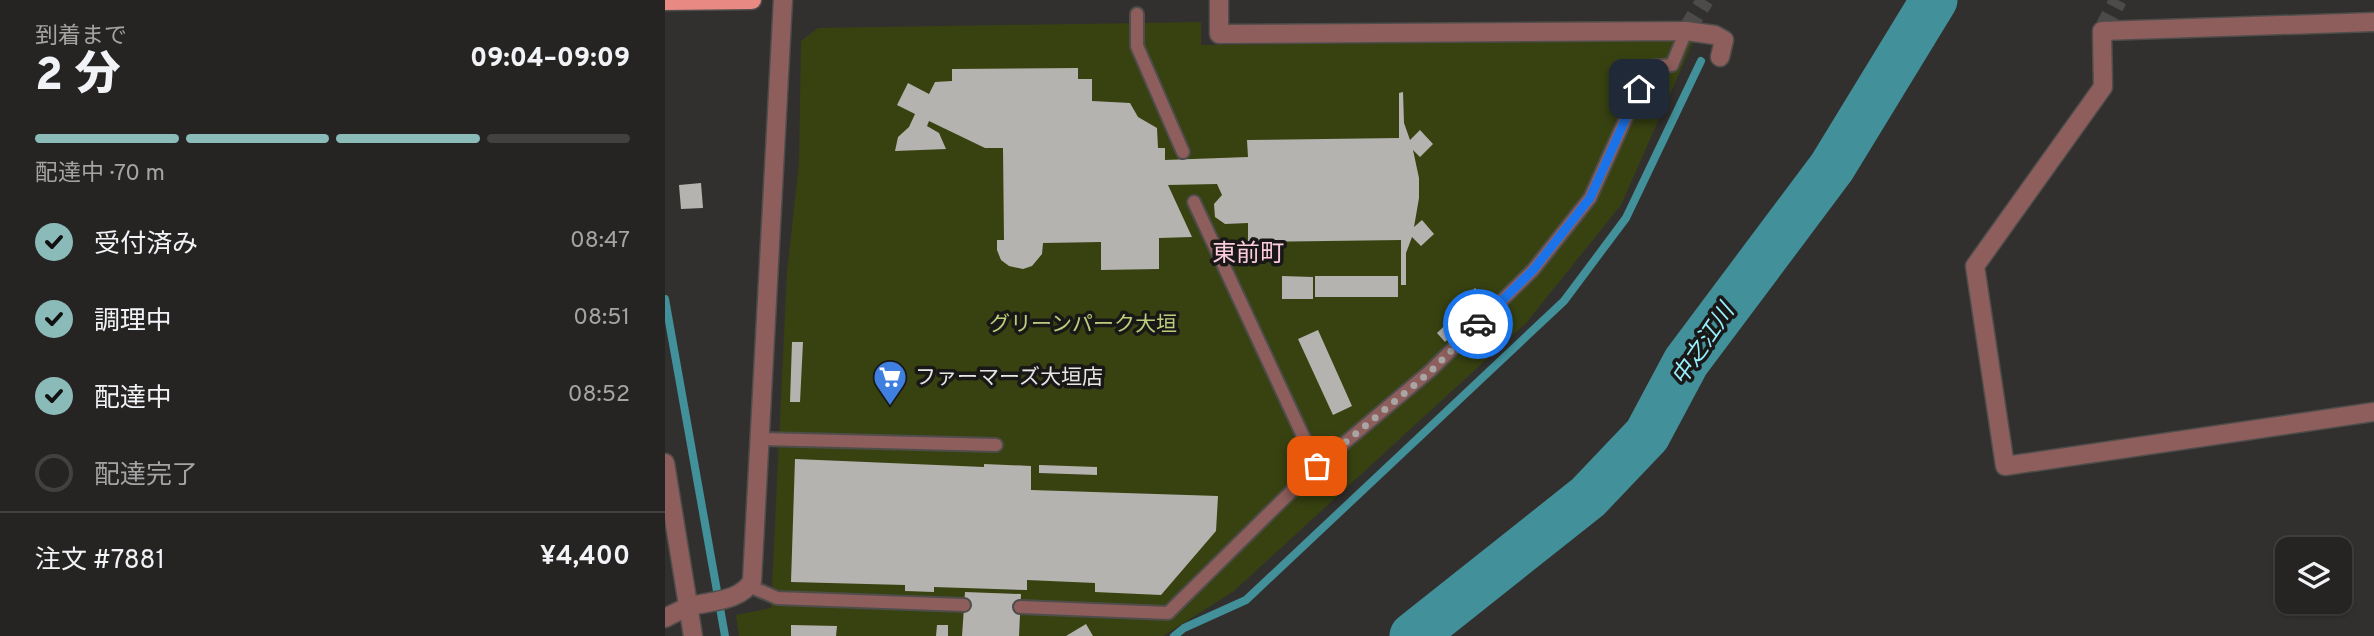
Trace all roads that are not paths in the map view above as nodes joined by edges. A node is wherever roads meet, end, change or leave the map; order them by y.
1 (752, 0) edge
2 (783, 0) edge
3 (1219, 0) edge
4 (665, 1) edge
5 (1137, 14) dead end
6 (2374, 22) edge
7 (1686, 31) junction
8 (1720, 57) dead end
9 (1183, 152) dead end
10 (1193, 202) dead end
11 (2374, 412) edge
12 (759, 439) junction
13 (996, 445) dead end
14 (665, 463) edge
15 (1317, 466) junction
16 (742, 591) junction
17 (964, 605) dead end
18 (694, 606) junction
19 (1020, 607) dead end
20 (665, 618) edge
21 (693, 636) edge

1 - 4 main road
2 - 12 street
3 - 7 street
5 - 9 lane
6 - 11 street
7 - 8 street
7 - 15 lane
10 - 15 lane
12 - 13 lane
12 - 16 street
14 - 18 street
15 - 19 lane
16 - 17 lane
16 - 18 street
18 - 20 street
18 - 21 street

